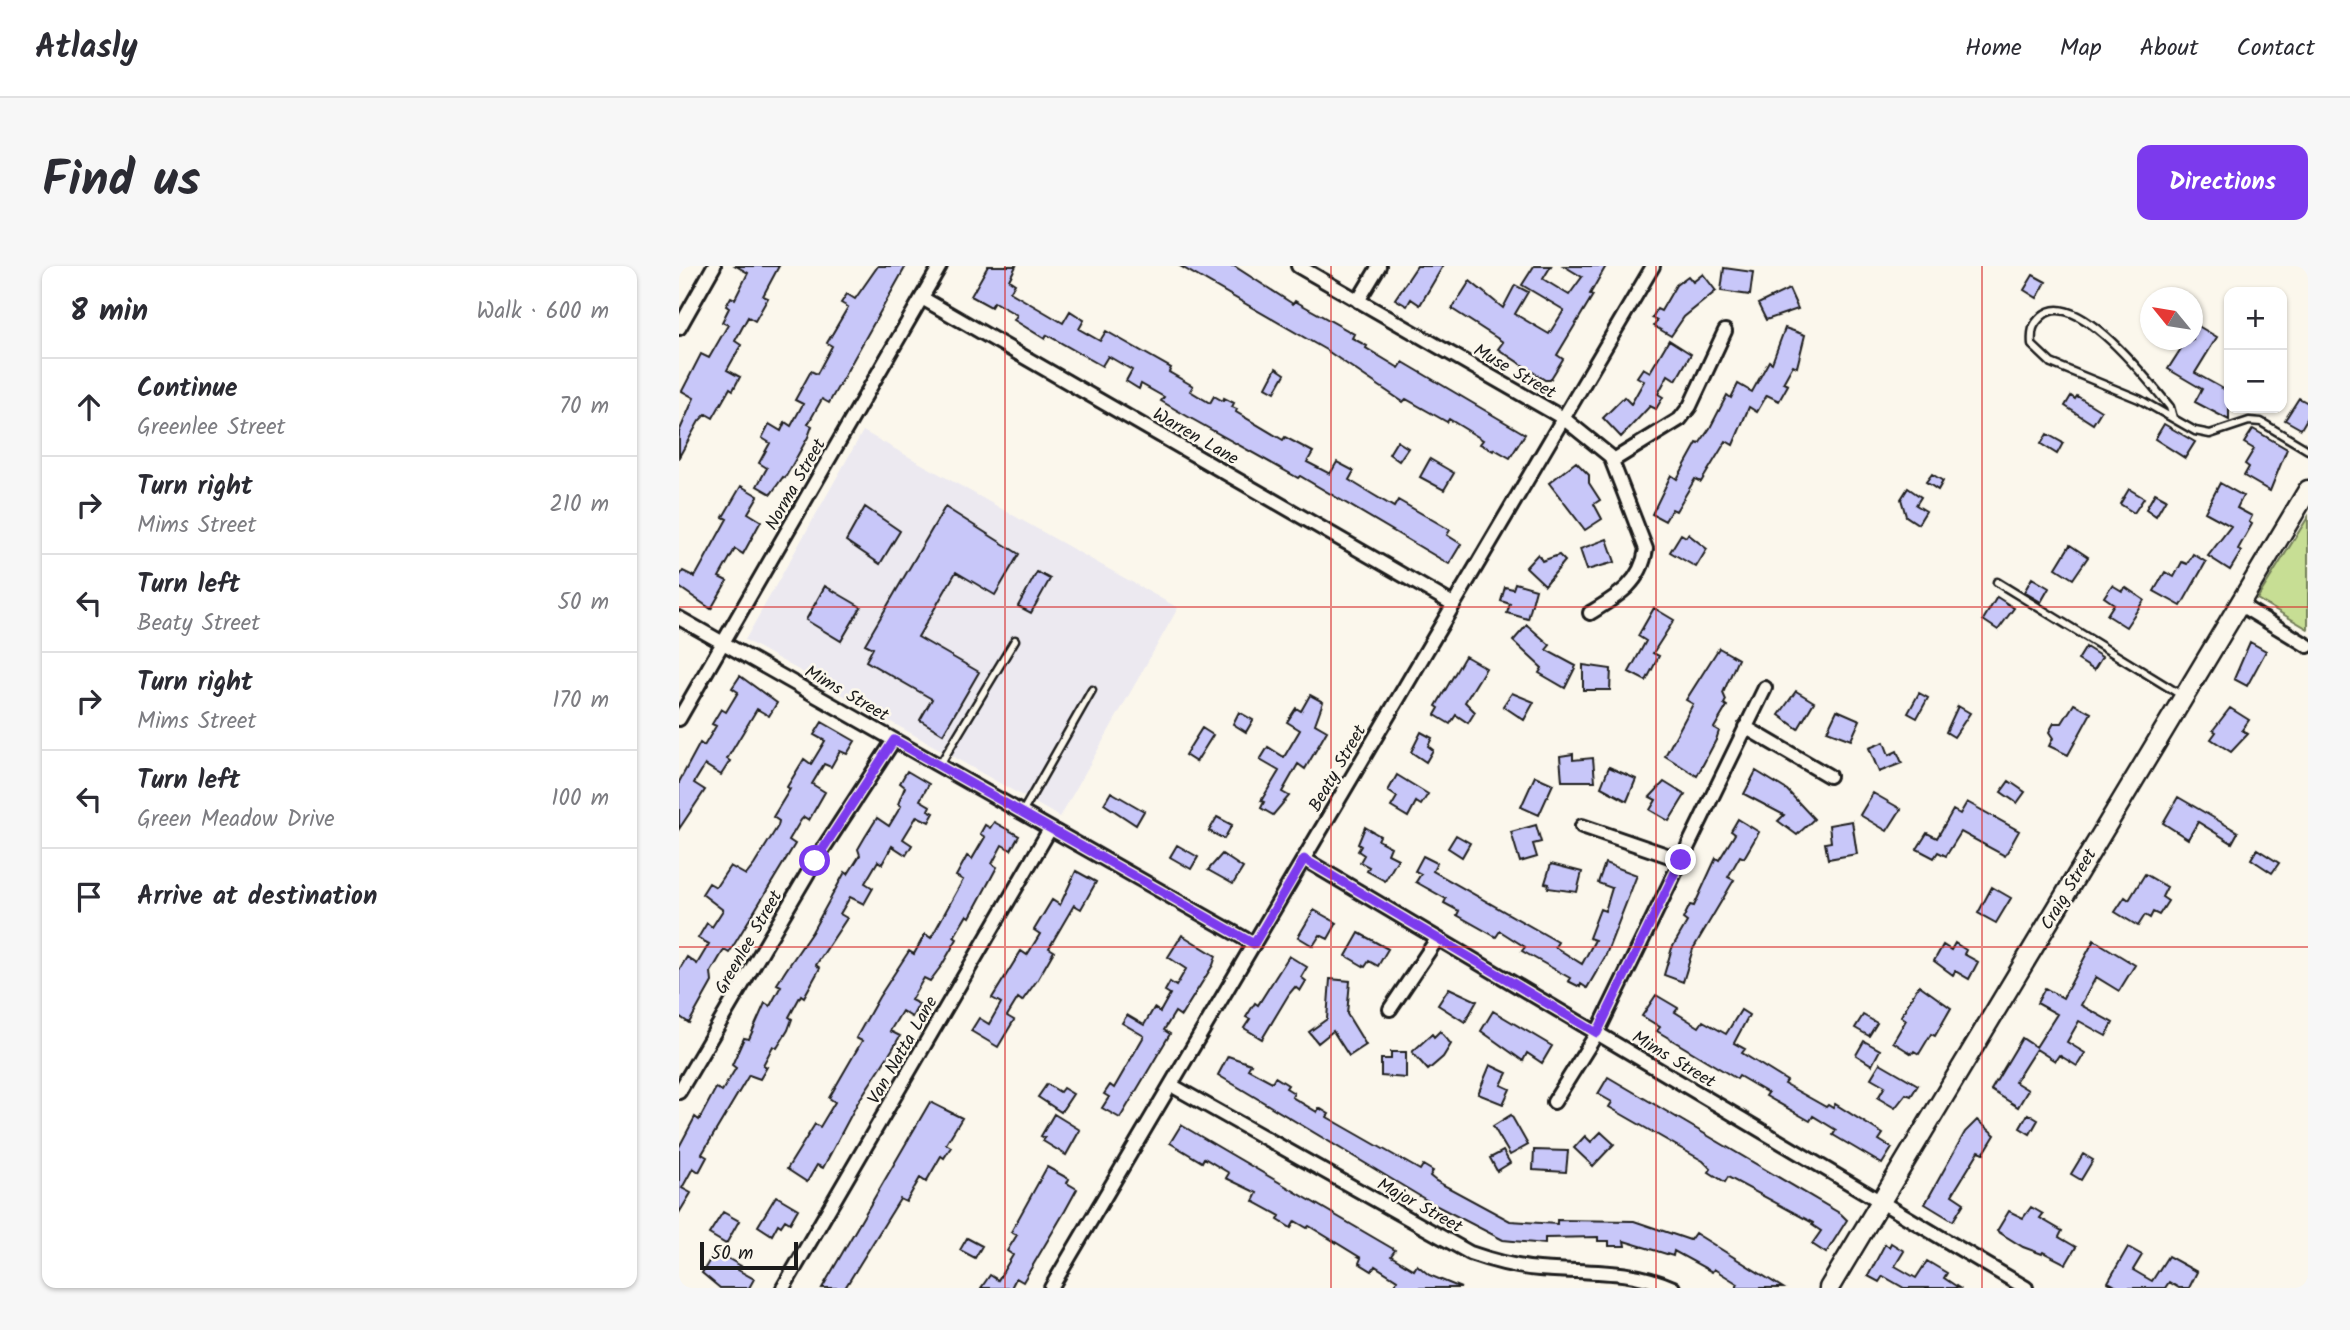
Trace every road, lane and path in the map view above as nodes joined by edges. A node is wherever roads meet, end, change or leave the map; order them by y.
1 (715, 266) edge
2 (940, 266) edge
3 (1298, 266) edge
4 (1379, 266) edge
5 (1653, 266) edge
6 (922, 298) junction
7 (1358, 301) junction
8 (679, 328) edge
9 (1725, 331) dead end
10 (1563, 418) junction
11 (2173, 418) junction
12 (2308, 450) edge
13 (1612, 461) junction
14 (2308, 490) edge
15 (1997, 582) dead end
16 (1454, 604) junction
17 (2239, 604) junction
18 (1590, 613) dead end
19 (679, 618) edge
20 (1015, 640) dead end
21 (724, 643) junction
22 (2308, 646) edge
23 (1765, 688) dead end
24 (1092, 690) dead end
25 (2182, 696) junction
26 (679, 719) edge
27 (1745, 727) junction
28 (894, 740) junction
29 (939, 766) junction
30 (1829, 776) dead end
31 (1022, 813) junction
32 (1582, 826) dead end
33 (1050, 829) junction
34 (1304, 859) junction
35 (1681, 860) junction
36 (1437, 939) junction
37 (1254, 944) junction
38 (1390, 1009) dead end
39 (1597, 1033) junction
40 (1171, 1085) junction
41 (679, 1092) edge
42 (1554, 1102) dead end
43 (1880, 1201) junction
44 (2003, 1275) junction
45 (783, 1288) edge
46 (1051, 1288) edge
47 (1674, 1288) edge
48 (1829, 1288) edge
49 (1996, 1288) edge
50 (2026, 1288) edge

1 - 8 street
2 - 6 street, Norma Street
3 - 7 street, Muse Street
4 - 7 street
5 - 10 street, Beaty Street
6 - 16 street, Warren Lane
6 - 21 street, Norma Street
7 - 10 street, Muse Street
9 - 13 street
10 - 13 street, Muse Street
10 - 16 street, Beaty Street
11 - 11 lane
11 - 12 lane
13 - 18 street, Muse Street
14 - 17 street, Craig Street
15 - 25 lane
16 - 34 street, Beaty Street
17 - 22 street
17 - 25 street, Craig Street
19 - 21 street, Mims Street
20 - 29 lane
21 - 26 street, Norma Street
21 - 28 street, Mims Street
23 - 27 street
24 - 31 lane
25 - 43 street, Craig Street
27 - 30 street
27 - 35 street
28 - 29 street, Mims Street
28 - 41 street, Greenlee Street
29 - 31 street, Mims Street
31 - 33 street, Mims Street
32 - 35 street
33 - 37 street, Mims Street
33 - 45 street, Van Natta Lane
34 - 36 street, Mims Street
34 - 37 street, Beaty Street
35 - 39 street
36 - 38 street
36 - 39 street, Mims Street
37 - 40 street, Beaty Street
39 - 42 street
39 - 43 street, Mims Street
40 - 46 street, Beaty Street
40 - 47 street, Major Street
43 - 44 street, Mims Street
43 - 48 street, Craig Street
44 - 49 street
44 - 50 street, Mims Street

